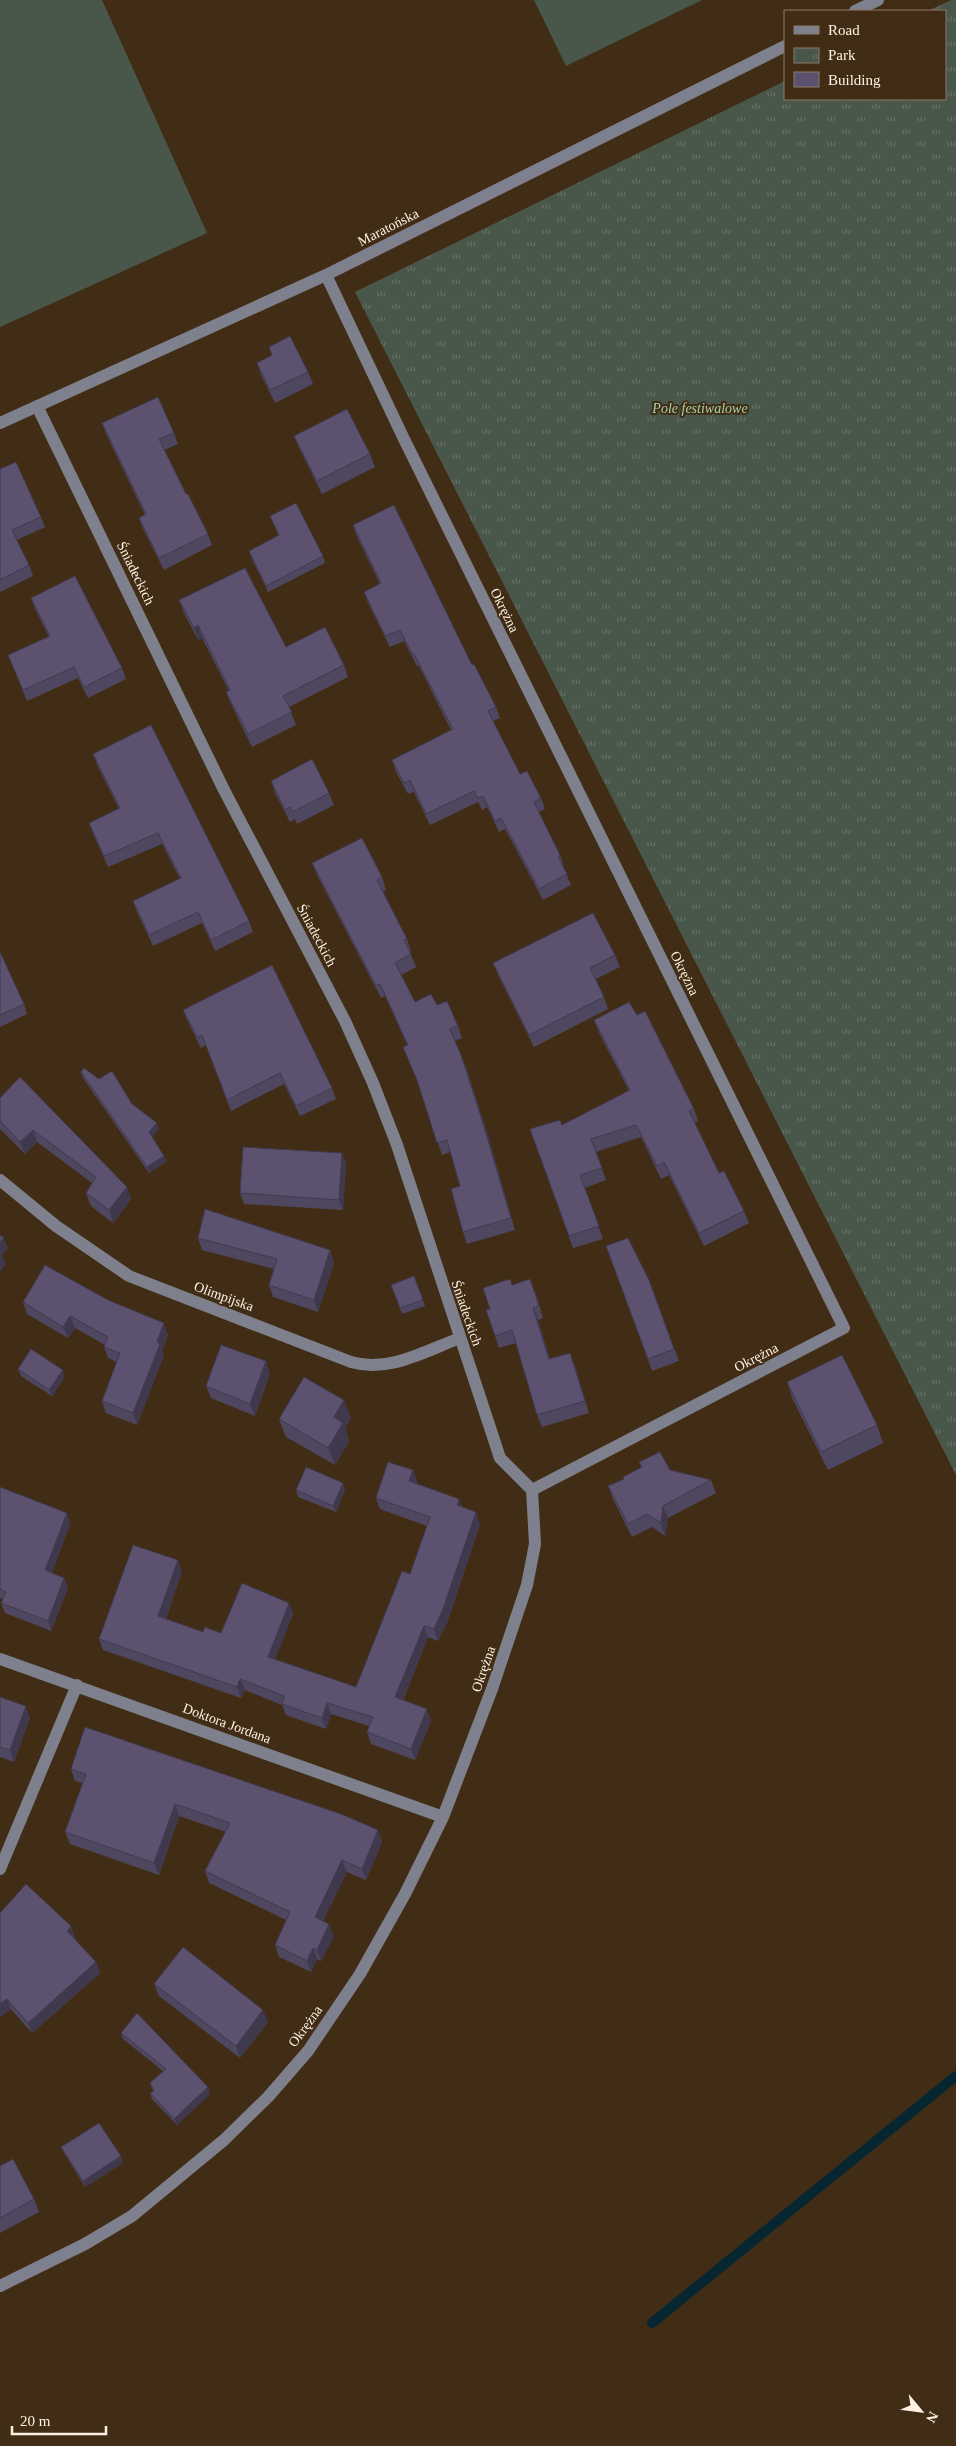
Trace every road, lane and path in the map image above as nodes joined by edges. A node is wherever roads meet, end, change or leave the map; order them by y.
1 (878, 0) edge
2 (857, 10) edge
3 (784, 46) edge
4 (326, 275) junction
5 (37, 406) junction
6 (0, 423) edge
7 (0, 1180) edge
8 (460, 1338) junction
9 (532, 1490) junction
10 (0, 1659) edge
11 (77, 1685) junction
12 (443, 1817) junction
13 (0, 1869) edge
14 (0, 2286) edge

1 - 2 street
3 - 4 street, Maratońska
4 - 5 street, Maratońska
4 - 9 street, Okrężna
5 - 6 street, Maratońska
5 - 8 street, Śniadeckich
7 - 8 street, Olimpijska
8 - 9 street, Śniadeckich
9 - 12 street, Okrężna
10 - 11 street, Doktora Jordana
11 - 12 street, Doktora Jordana
11 - 13 street
12 - 14 street, Okrężna

